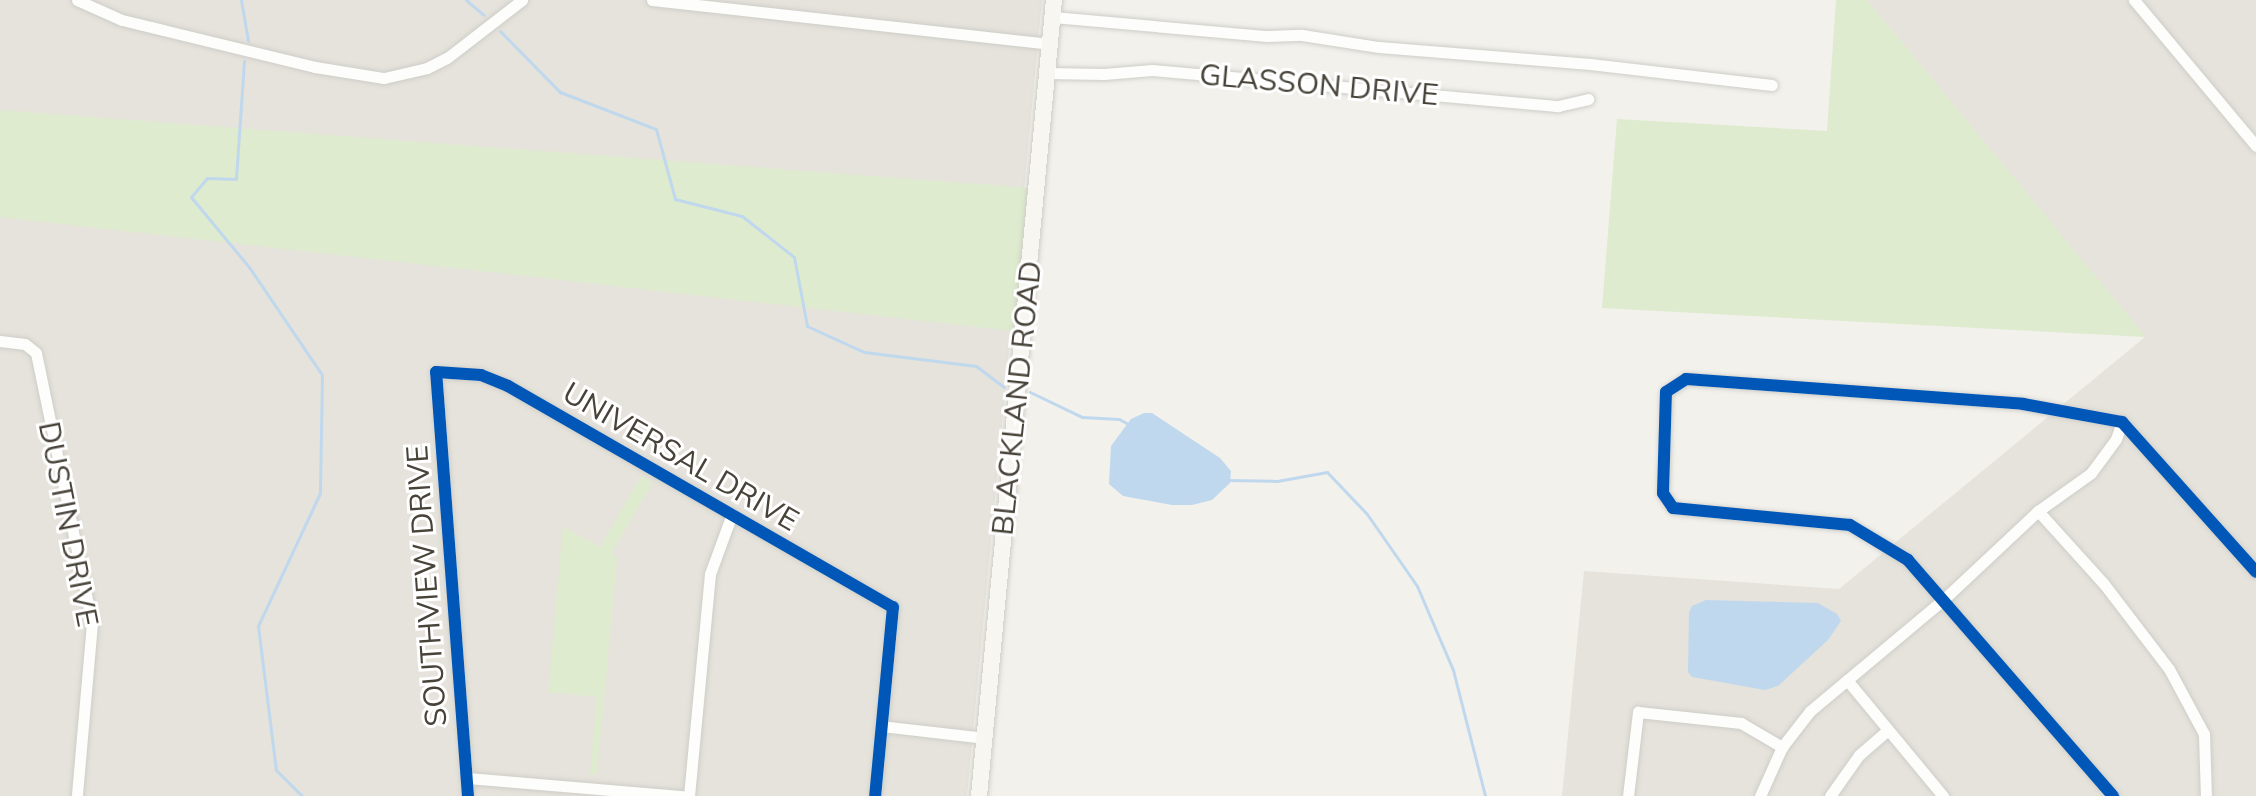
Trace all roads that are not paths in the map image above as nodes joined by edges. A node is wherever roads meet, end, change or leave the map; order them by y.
1 (77, 0) edge
2 (522, 0) edge
3 (652, 0) edge
4 (2134, 0) edge
5 (1053, 8) edge
6 (1050, 44) junction
7 (1048, 73) junction
8 (1772, 85) dead end
9 (1588, 99) dead end
10 (2256, 146) edge
11 (0, 341) edge
12 (436, 372) joint
13 (2122, 422) junction
14 (2038, 511) junction
15 (732, 514) junction
16 (2256, 572) edge
17 (1944, 599) junction
18 (1847, 680) junction
19 (881, 726) junction
20 (1888, 730) junction
21 (984, 738) junction
22 (1782, 747) junction
23 (467, 778) junction
24 (77, 796) edge
25 (468, 796) edge
26 (686, 796) edge
27 (875, 796) edge
28 (979, 796) edge
29 (1628, 796) edge
30 (1760, 796) edge
31 (1830, 796) edge
32 (1943, 796) edge
33 (2113, 796) edge
34 (2206, 796) edge

1 - 2 street
3 - 6 street
4 - 10 street
5 - 6 street, BLACKLAND ROAD
5 - 8 street
6 - 7 street, BLACKLAND ROAD
7 - 9 street, GLASSON DRIVE
7 - 21 street, BLACKLAND ROAD
11 - 24 street, DUSTIN DRIVE
12 - 15 street, UNIVERSAL DRIVE
12 - 23 street, SOUTHVIEW DRIVE
13 - 14 street
13 - 16 street
13 - 17 street
14 - 17 street
14 - 34 street
15 - 19 street, UNIVERSAL DRIVE
15 - 26 street
17 - 18 street
17 - 33 street
18 - 20 street
18 - 22 street
19 - 21 street
19 - 27 street
20 - 31 street
20 - 32 street
21 - 28 street, BLACKLAND ROAD
22 - 29 street
22 - 30 street
23 - 25 street, SOUTHVIEW DRIVE
23 - 26 street

